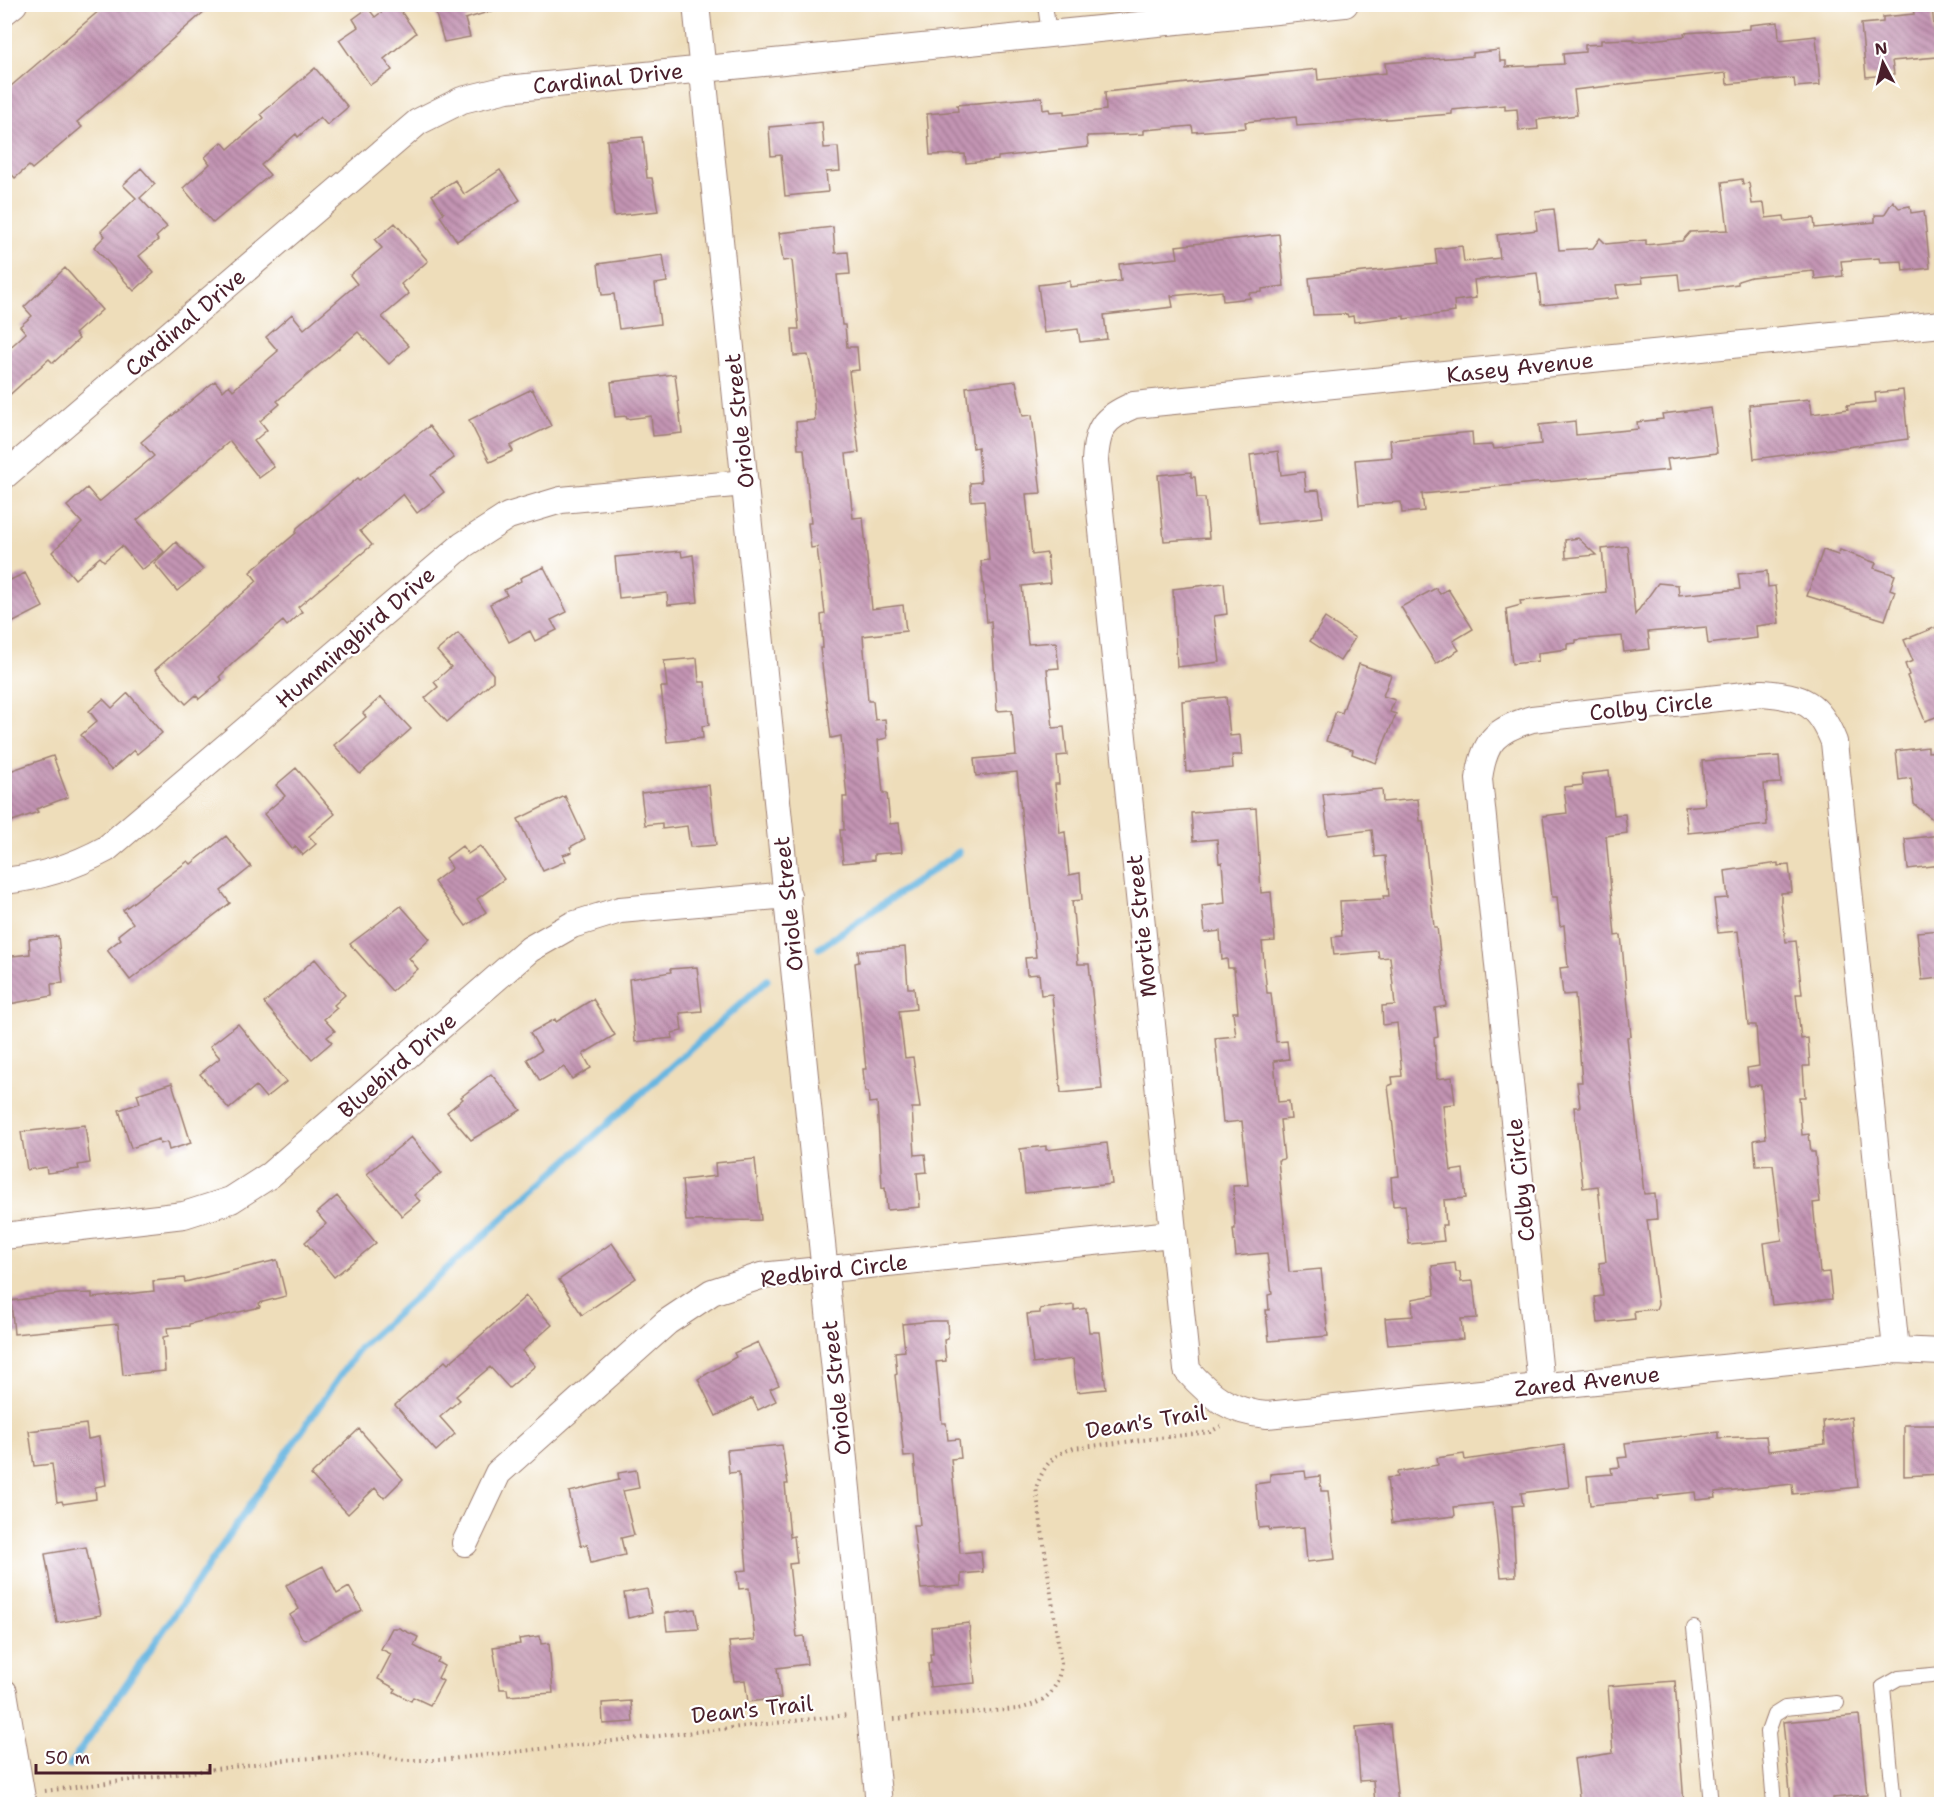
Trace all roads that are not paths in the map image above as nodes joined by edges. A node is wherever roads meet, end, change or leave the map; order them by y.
1 (14, 4) edge
2 (696, 4) edge
3 (1045, 4) edge
4 (1345, 4) edge
5 (1306, 6) edge
6 (4, 12) edge
7 (1049, 34) junction
8 (703, 68) junction
9 (1941, 324) edge
10 (1104, 423) joint
11 (4, 476) edge
12 (745, 483) junction
13 (4, 881) edge
14 (788, 895) junction
15 (1172, 1234) junction
16 (4, 1236) edge
17 (824, 1270) junction
18 (1896, 1350) junction
19 (1941, 1352) edge
20 (1542, 1385) junction
21 (1228, 1417) joint
22 (465, 1543) dead end
23 (1694, 1628) dead end
24 (1941, 1674) edge
25 (4, 1692) edge
26 (1837, 1703) dead end
27 (29, 1798) edge
28 (879, 1804) edge
29 (1711, 1804) edge
30 (1774, 1804) edge
31 (1894, 1804) edge

1 - 6 street
2 - 8 street, Oriole Street
3 - 7 lane
4 - 5 street, Cardinal Drive
5 - 7 street, Cardinal Drive
7 - 8 street, Cardinal Drive
8 - 11 street, Cardinal Drive
8 - 12 street, Oriole Street
9 - 10 street, Kasey Avenue
10 - 15 street, Mortie Street
12 - 13 street, Hummingbird Drive
12 - 14 street, Oriole Street
14 - 16 street, Bluebird Drive
14 - 17 street, Oriole Street
15 - 17 street, Redbird Circle
15 - 21 street, Mortie Street
17 - 22 street, Redbird Circle
17 - 28 street, Oriole Street
18 - 19 street, Zared Avenue
18 - 20 street, Zared Avenue
18 - 20 street, Colby Circle
20 - 21 street, Zared Avenue
23 - 29 lane
24 - 31 lane
25 - 27 street
26 - 30 lane

